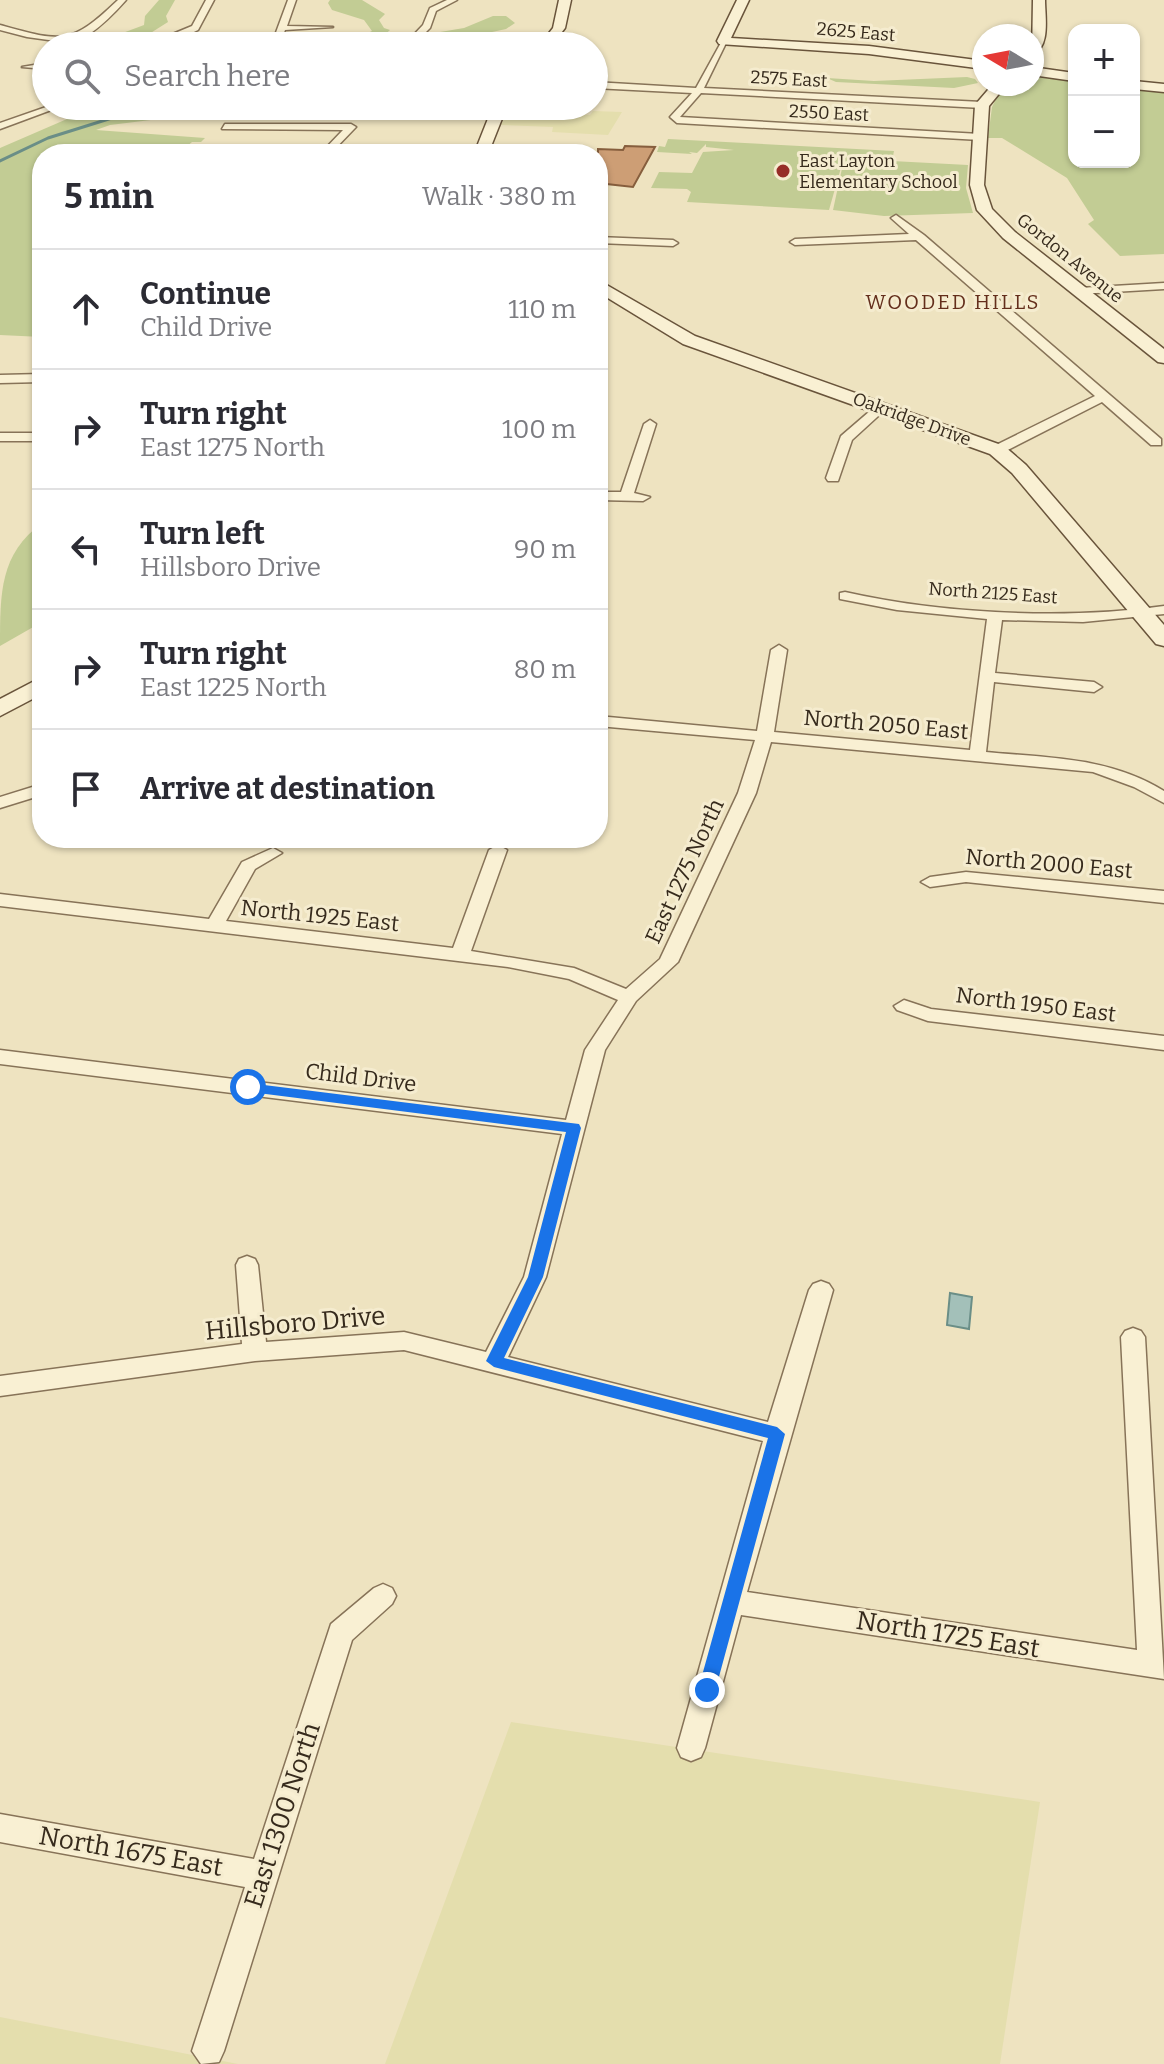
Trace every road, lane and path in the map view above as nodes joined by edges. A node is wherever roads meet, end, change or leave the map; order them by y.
1 (122, 0) edge
2 (210, 0) edge
3 (292, 0) edge
4 (453, 0) edge
5 (565, 0) edge
6 (743, 0) edge
7 (1039, 0) edge
8 (1040, 24) edge
9 (0, 27) edge
10 (329, 27) dead end
11 (283, 28) junction
12 (84, 32) edge
13 (185, 32) edge
14 (281, 32) edge
15 (421, 32) edge
16 (556, 32) edge
17 (32, 36) edge
18 (723, 41) junction
19 (972, 63) edge
20 (26, 67) dead end
21 (32, 67) edge
22 (1044, 73) edge
23 (1068, 76) edge
24 (608, 86) edge
25 (1140, 86) edge
26 (1164, 88) edge
27 (699, 90) junction
28 (990, 96) edge
29 (982, 105) junction
30 (32, 115) edge
31 (494, 120) edge
32 (0, 126) edge
33 (225, 127) dead end
34 (980, 137) junction
35 (335, 144) edge
36 (485, 144) edge
37 (896, 218) dead end
38 (920, 237) junction
39 (608, 240) edge
40 (795, 242) dead end
41 (673, 243) dead end
42 (1164, 286) edge
43 (608, 291) edge
44 (1079, 291) junction
45 (1164, 358) edge
46 (32, 378) edge
47 (0, 379) edge
48 (1103, 397) junction
49 (881, 408) junction
50 (650, 424) dead end
51 (0, 437) edge
52 (32, 437) edge
53 (1156, 442) dead end
54 (997, 450) junction
55 (833, 478) dead end
56 (608, 497) edge
57 (643, 497) dead end
58 (626, 498) junction
59 (845, 596) dead end
60 (1164, 610) edge
61 (1140, 614) junction
62 (995, 615) junction
63 (1164, 639) edge
64 (779, 650) dead end
65 (988, 677) junction
66 (1094, 687) dead end
67 (32, 690) edge
68 (0, 709) edge
69 (608, 722) edge
70 (765, 735) junction
71 (978, 754) junction
72 (32, 792) edge
73 (1164, 798) edge
74 (0, 803) edge
75 (498, 850) dead end
76 (273, 853) dead end
77 (930, 882) dead end
78 (1164, 897) edge
79 (0, 900) edge
80 (214, 927) junction
81 (460, 955) junction
82 (629, 997) junction
83 (904, 1006) dead end
84 (1164, 1043) edge
85 (0, 1057) edge
86 (574, 1128) junction
87 (247, 1265) dead end
88 (821, 1290) dead end
89 (1133, 1337) dead end
90 (255, 1352) junction
91 (494, 1361) junction
92 (0, 1386) edge
93 (777, 1434) junction
94 (383, 1596) dead end
95 (732, 1602) junction
96 (1157, 1666) edge
97 (691, 1748) dead end
98 (0, 1828) edge
99 (262, 1875) junction
100 (208, 2051) dead end

1 - 12 street
2 - 13 street
3 - 11 street
4 - 15 street
5 - 16 street
6 - 18 street
7 - 8 street
9 - 17 street
10 - 11 street
11 - 14 street
18 - 19 street, 2625 East
18 - 27 street
20 - 21 street
22 - 23 street
24 - 27 street, 2575 East
25 - 26 street
27 - 29 street, 2575 East
27 - 34 street, 2550 East
28 - 29 street
29 - 34 street, Gordon Avenue
30 - 32 street
31 - 36 street
33 - 35 street
34 - 44 street, Gordon Avenue
37 - 38 street
38 - 40 street
38 - 48 street
39 - 41 street
42 - 44 street
43 - 49 street, Oakridge Drive
44 - 45 street, Gordon Avenue
46 - 47 street
48 - 53 street
48 - 54 street
49 - 54 street, Oakridge Drive
49 - 55 street
50 - 58 street
51 - 52 street
54 - 61 street, Oakridge Drive
56 - 58 street
57 - 58 street
59 - 62 street, North 2125 East
60 - 61 street, North 2125 East
61 - 62 street, North 2125 East
61 - 63 street, Oakridge Drive
62 - 65 street
64 - 70 street, East 1275 North
65 - 66 street
65 - 71 street
67 - 68 street
69 - 70 street, North 2050 East
70 - 71 street, North 2050 East
70 - 82 street, East 1275 North
71 - 73 street, North 2050 East
72 - 74 street
75 - 81 street
76 - 80 street
77 - 78 street, North 2000 East
79 - 80 street, North 1925 East
80 - 81 street, North 1925 East
81 - 82 street, North 1925 East
82 - 86 street, East 1275 North
83 - 84 street, North 1950 East
85 - 86 street, Child Drive
86 - 91 street, East 1275 North
87 - 90 street
88 - 93 street
89 - 96 street
90 - 91 street, Hillsboro Drive
90 - 92 street, Hillsboro Drive
91 - 93 street, Hillsboro Drive
93 - 95 street
94 - 99 street, East 1300 North
95 - 96 street, North 1725 East
95 - 97 street
98 - 99 street, North 1675 East
99 - 100 street, East 1300 North

